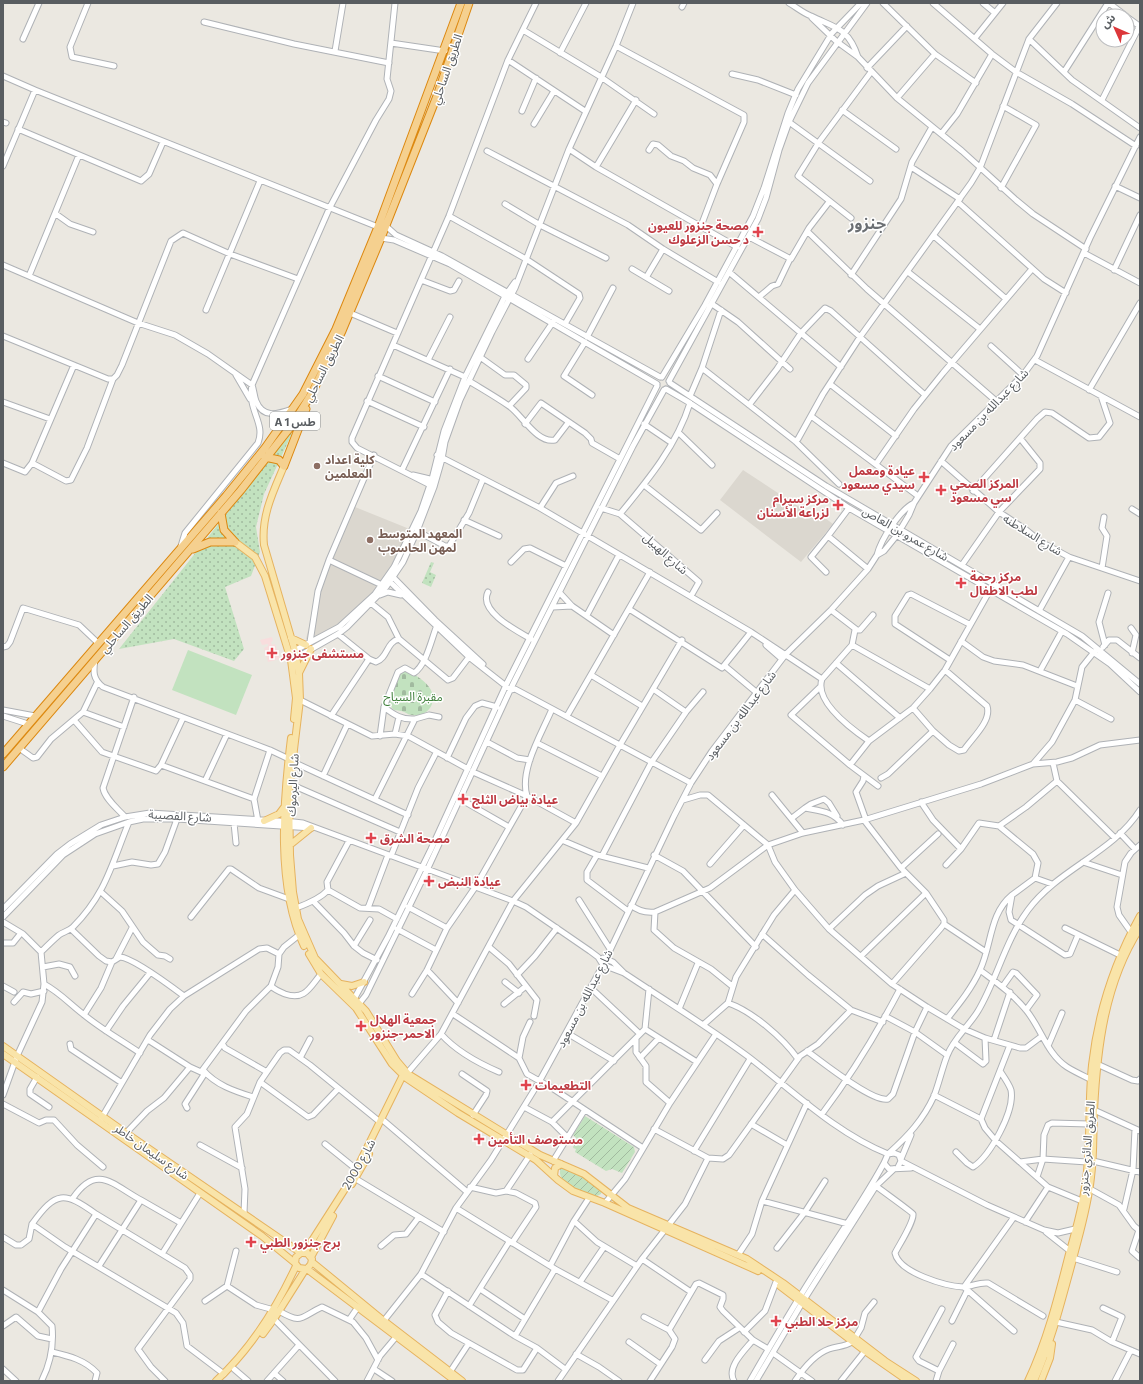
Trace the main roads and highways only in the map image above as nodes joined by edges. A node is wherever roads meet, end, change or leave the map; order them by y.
1 (462, 3) edge
2 (469, 3) edge
3 (312, 393) junction
4 (264, 456) junction
5 (284, 466) junction
6 (226, 496) junction
7 (220, 514) junction
8 (235, 542) junction
9 (188, 553) junction
10 (291, 638) junction
11 (293, 656) junction
12 (299, 673) junction
13 (3, 754) edge
14 (291, 761) junction
15 (3, 768) edge
16 (285, 805) junction
17 (261, 821) road end
18 (287, 825) junction
19 (314, 828) road end
20 (290, 845) junction
21 (1140, 916) edge
22 (1138, 926) edge
23 (364, 982) road end
24 (340, 983) junction
25 (353, 1000) junction
26 (3, 1046) edge
27 (3, 1054) edge
28 (16, 1059) junction
29 (406, 1074) junction
30 (101, 1119) junction
31 (382, 1122) junction
32 (505, 1137) junction
33 (1090, 1161) junction
34 (561, 1164) junction
35 (554, 1176) junction
36 (668, 1227) junction
37 (303, 1253) junction
38 (311, 1259) junction
39 (296, 1264) junction
40 (306, 1269) junction
41 (801, 1300) junction
42 (276, 1311) junction
43 (382, 1323) junction
44 (1049, 1336) junction
45 (854, 1340) junction
46 (1036, 1370) junction
47 (904, 1380) edge
48 (216, 1381) edge
49 (221, 1381) edge
50 (455, 1381) edge
51 (462, 1381) edge
52 (916, 1381) edge
53 (1024, 1381) edge
54 (1028, 1381) edge
55 (1034, 1381) edge
56 (1041, 1381) edge

1 - 4 highway, الطريق الساحلي / A 1 طس
2 - 3 highway, الطريق الساحلي / A 1 طس
3 - 4 highway, الطريق الساحلي / A 1 طس
3 - 5 highway
4 - 5 highway
4 - 6 highway, الطريق الساحلي / A 1 طس
4 - 7 highway, الطريق الساحلي / A 1 طس
5 - 10 main road, شارع اليرموك
6 - 7 highway
6 - 13 highway, الطريق الساحلي / A 1 طس
7 - 8 highway
7 - 9 highway, الطريق الساحلي / A 1 طس
8 - 9 highway
8 - 11 main road, شارع اليرموك
9 - 15 highway, الطريق الساحلي / A 1 طس
10 - 11 main road, شارع اليرموك
10 - 12 main road
11 - 12 main road, شارع اليرموك
11 - 14 main road, شارع اليرموك
12 - 14 main road, شارع اليرموك
14 - 16 main road, شارع اليرموك
14 - 18 main road, شارع اليرموك
16 - 17 main road
16 - 18 main road, شارع اليرموك
18 - 20 main road, شارع اليرموك
18 - 25 main road, شارع اليرموك
19 - 20 main road
20 - 24 main road, شارع اليرموك
21 - 22 main road, الطريق الدائري جنزور
22 - 33 main road, الطريق الدائري جنزور
22 - 33 main road, الطريق الدائري جنزور
23 - 24 main road
24 - 25 main road, شارع اليرموك
25 - 29 main road, شارع اليرموك
26 - 28 main road, شارع سليمان خاطر
27 - 28 main road, شارع سليمان خاطر
28 - 30 main road, شارع سليمان خاطر
28 - 30 main road, شارع سليمان خاطر
29 - 31 main road, شارع 2000
29 - 32 main road
29 - 32 main road
30 - 37 main road, شارع سليمان خاطر
30 - 39 main road, شارع سليمان خاطر
31 - 37 main road, شارع 2000
31 - 38 main road
32 - 34 main road
32 - 35 main road
33 - 44 main road, الطريق الدائري جنزور
33 - 44 main road, الطريق الدائري جنزور
34 - 35 main road
34 - 36 main road
35 - 36 main road
36 - 41 main road
36 - 41 main road
37 - 38 main road, شارع سليمان خاطر
37 - 39 main road, شارع 2000
38 - 40 main road
38 - 43 main road
39 - 40 main road, شارع سليمان خاطر
39 - 42 main road, شارع 2000
40 - 42 main road
40 - 43 main road
41 - 45 main road
42 - 48 main road
42 - 49 main road
43 - 50 main road
43 - 51 main road
44 - 46 main road, الطريق الدائري جنزور
44 - 53 main road
44 - 56 main road
45 - 47 main road
45 - 52 main road
46 - 54 main road, الطريق الدائري جنزور
46 - 55 main road, الطريق الدائري جنزور

